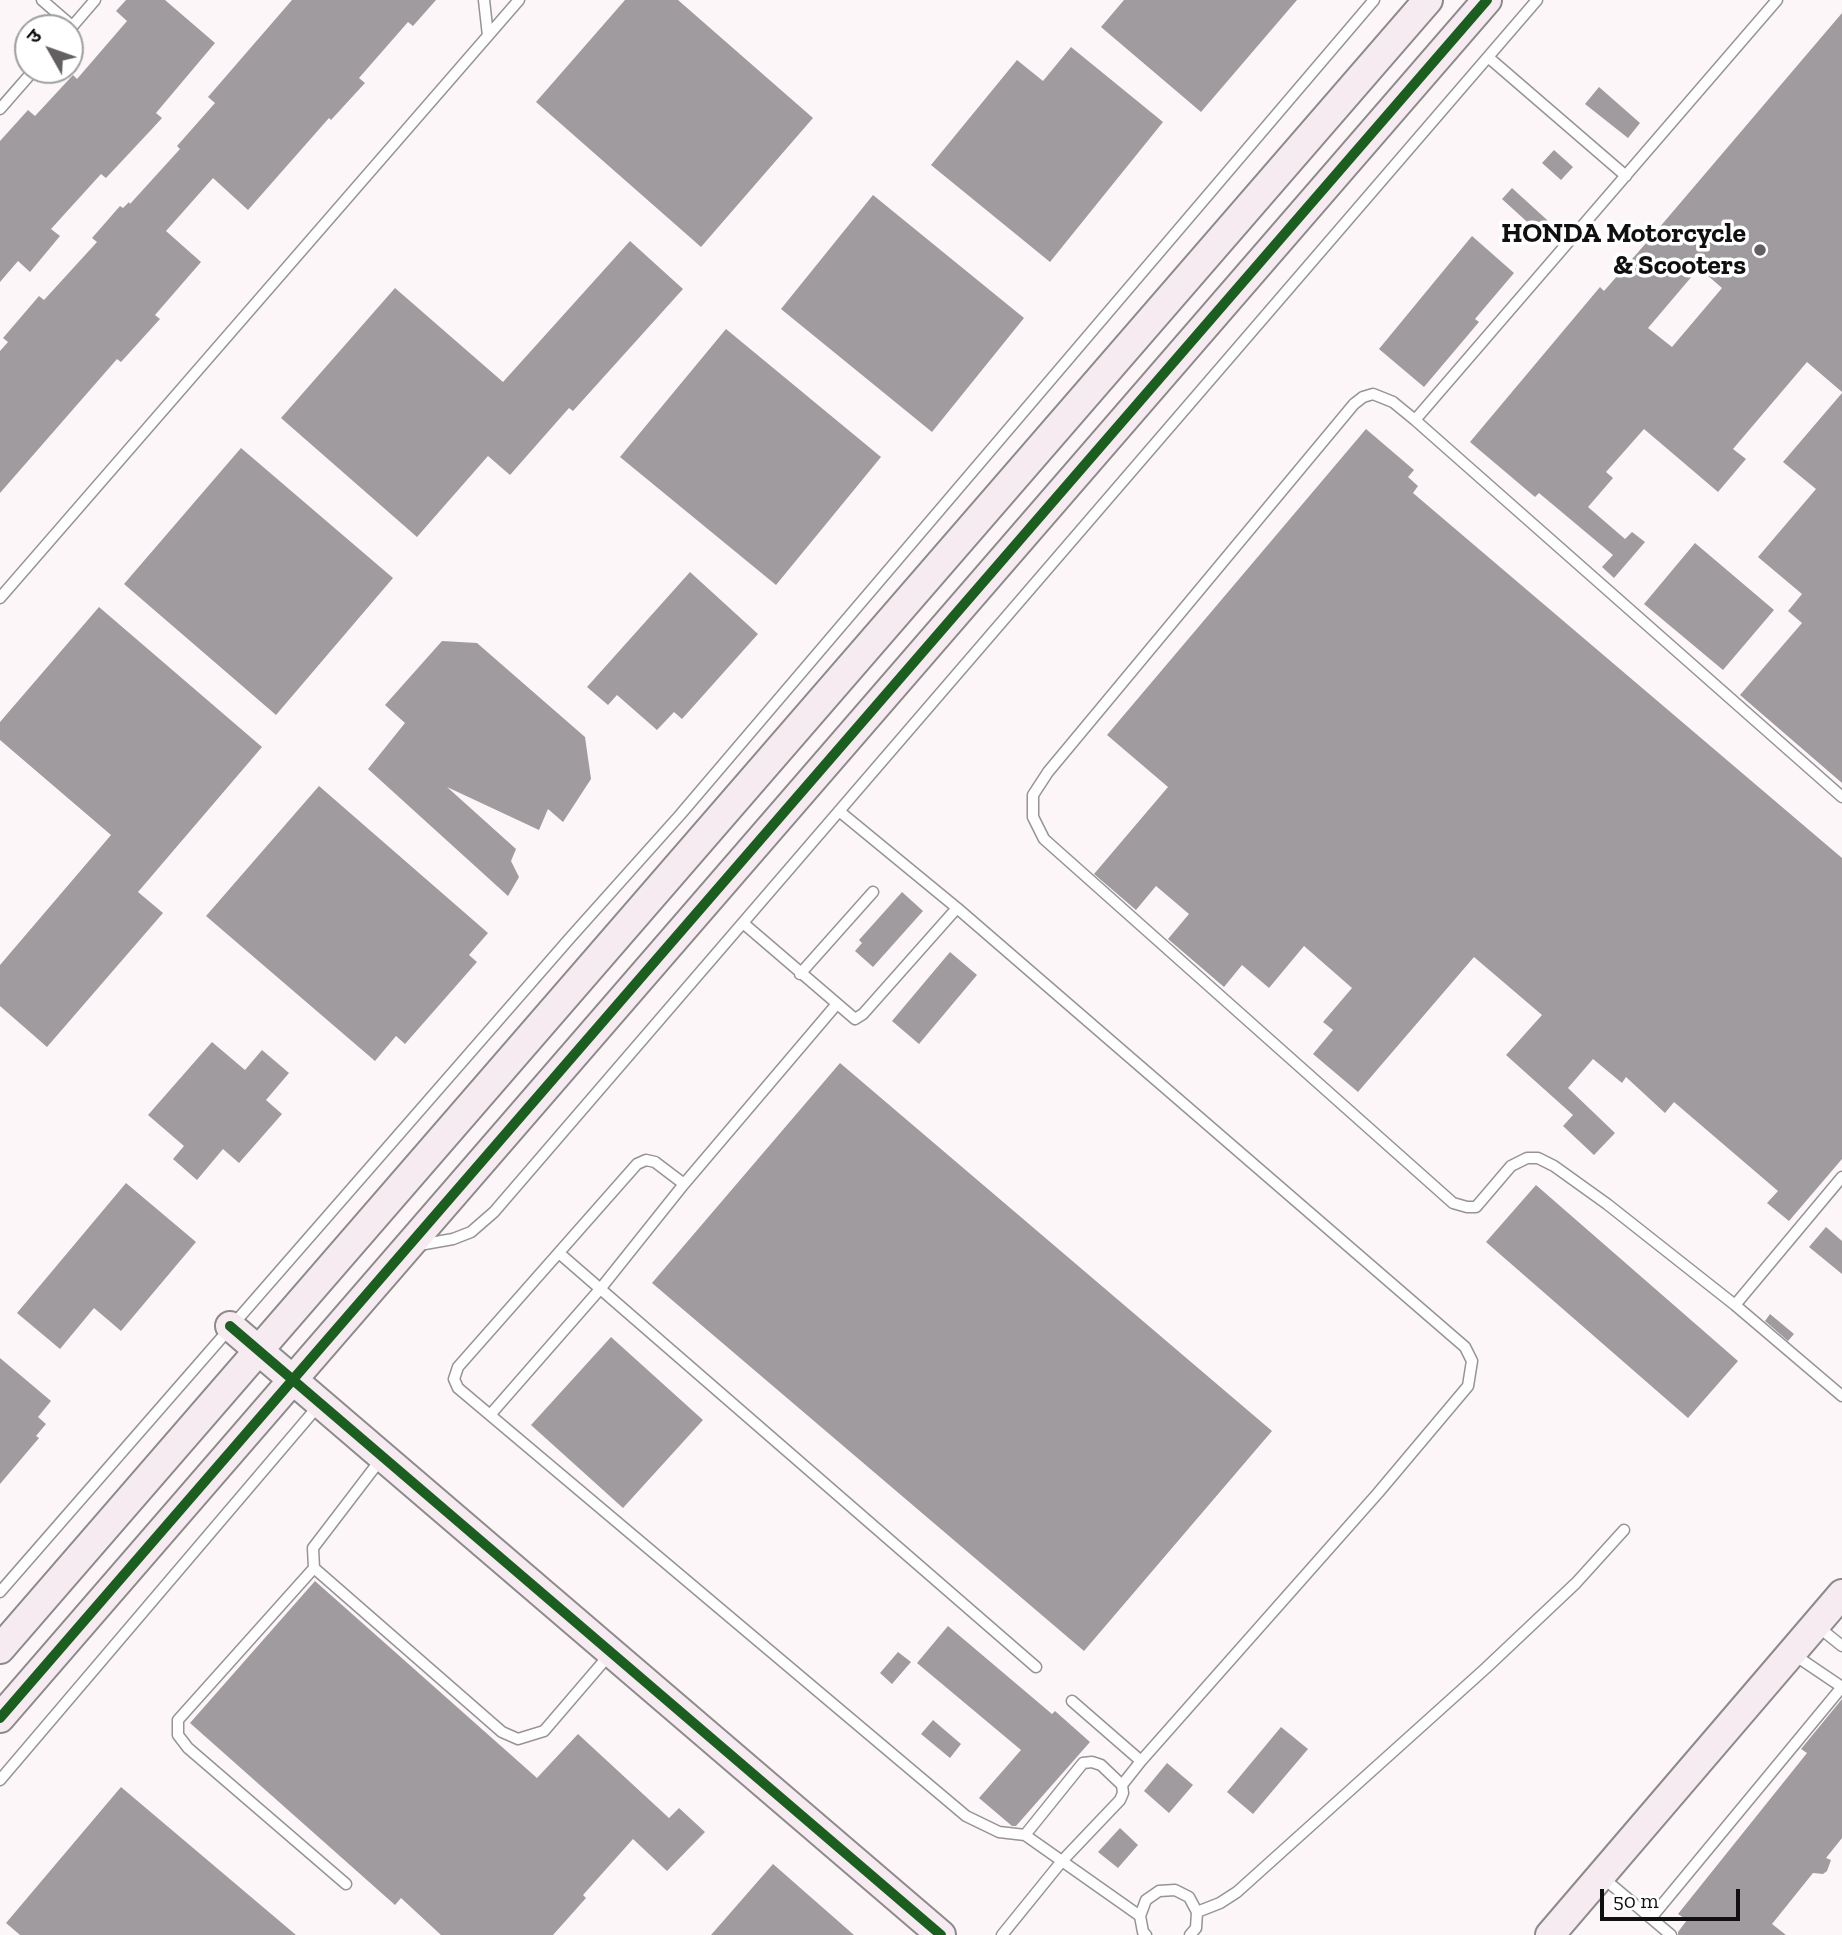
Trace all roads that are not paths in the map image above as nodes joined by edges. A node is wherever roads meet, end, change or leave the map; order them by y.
1 (42, 0) edge
2 (95, 0) edge
3 (484, 0) edge
4 (519, 0) edge
5 (1374, 0) edge
6 (1428, 0) edge
7 (1487, 0) edge
8 (1537, 0) edge
9 (1777, 0) edge
10 (57, 14) edge
11 (83, 14) edge
12 (488, 36) junction
13 (1488, 57) junction
14 (22, 84) edge
15 (0, 109) edge
16 (1626, 176) junction
17 (1415, 420) junction
18 (0, 598) edge
19 (1842, 797) edge
20 (839, 811) junction
21 (873, 892) dead end
22 (957, 908) junction
23 (743, 923) junction
24 (800, 974) junction
25 (836, 1005) junction
26 (1842, 1177) edge
27 (684, 1184) junction
28 (405, 1248) junction
29 (559, 1253) junction
30 (601, 1288) junction
31 (1735, 1305) junction
32 (230, 1326) junction
33 (259, 1349) junction
34 (293, 1378) junction
35 (1842, 1396) edge
36 (321, 1403) junction
37 (490, 1415) junction
38 (383, 1456) junction
39 (1624, 1530) dead end
40 (314, 1568) junction
41 (0, 1592) edge
42 (1842, 1594) edge
43 (1816, 1625) junction
44 (1842, 1646) edge
45 (0, 1649) edge
46 (612, 1652) junction
47 (1792, 1653) junction
48 (1036, 1667) dead end
49 (1842, 1687) edge
50 (1072, 1701) dead end
51 (0, 1718) edge
52 (1142, 1761) junction
53 (0, 1780) edge
54 (1122, 1785) junction
55 (1025, 1835) junction
56 (1062, 1861) junction
57 (1601, 1876) junction
58 (345, 1884) dead end
59 (1197, 1912) junction
60 (1140, 1916) junction
61 (1651, 1918) junction
62 (941, 1935) edge
63 (1002, 1935) edge
64 (1146, 1935) edge
65 (1191, 1935) edge
66 (1550, 1935) edge
67 (1671, 1935) edge

1 - 10 lane
2 - 11 lane
3 - 12 lane
4 - 12 lane
5 - 32 lane
6 - 33 street
7 - 28 street
8 - 13 lane
9 - 16 lane
12 - 18 lane
13 - 16 lane
13 - 20 lane
14 - 15 lane
16 - 17 lane
17 - 19 lane
17 - 31 lane
20 - 22 lane
20 - 23 lane
21 - 24 lane
22 - 25 lane
22 - 52 lane
23 - 24 lane
23 - 28 lane
24 - 25 lane
25 - 27 lane
26 - 31 lane
27 - 29 lane
27 - 30 lane
28 - 34 street
29 - 30 lane
29 - 37 lane
30 - 37 lane
30 - 48 lane
31 - 35 lane
32 - 33 street
32 - 41 lane
33 - 34 street
33 - 45 street
34 - 36 street
34 - 51 street
36 - 38 street
36 - 53 lane
37 - 55 lane
38 - 40 lane
38 - 46 street
39 - 59 lane
40 - 46 lane
40 - 58 lane
42 - 43 street
43 - 44 lane
43 - 47 street
46 - 62 street
47 - 49 lane
47 - 57 street
49 - 61 lane
50 - 52 lane
52 - 54 lane
54 - 55 lane
54 - 56 lane
55 - 56 lane
56 - 60 lane
56 - 63 lane
57 - 61 lane
57 - 66 street
59 - 60 lane
59 - 65 lane
60 - 64 lane
61 - 67 lane

